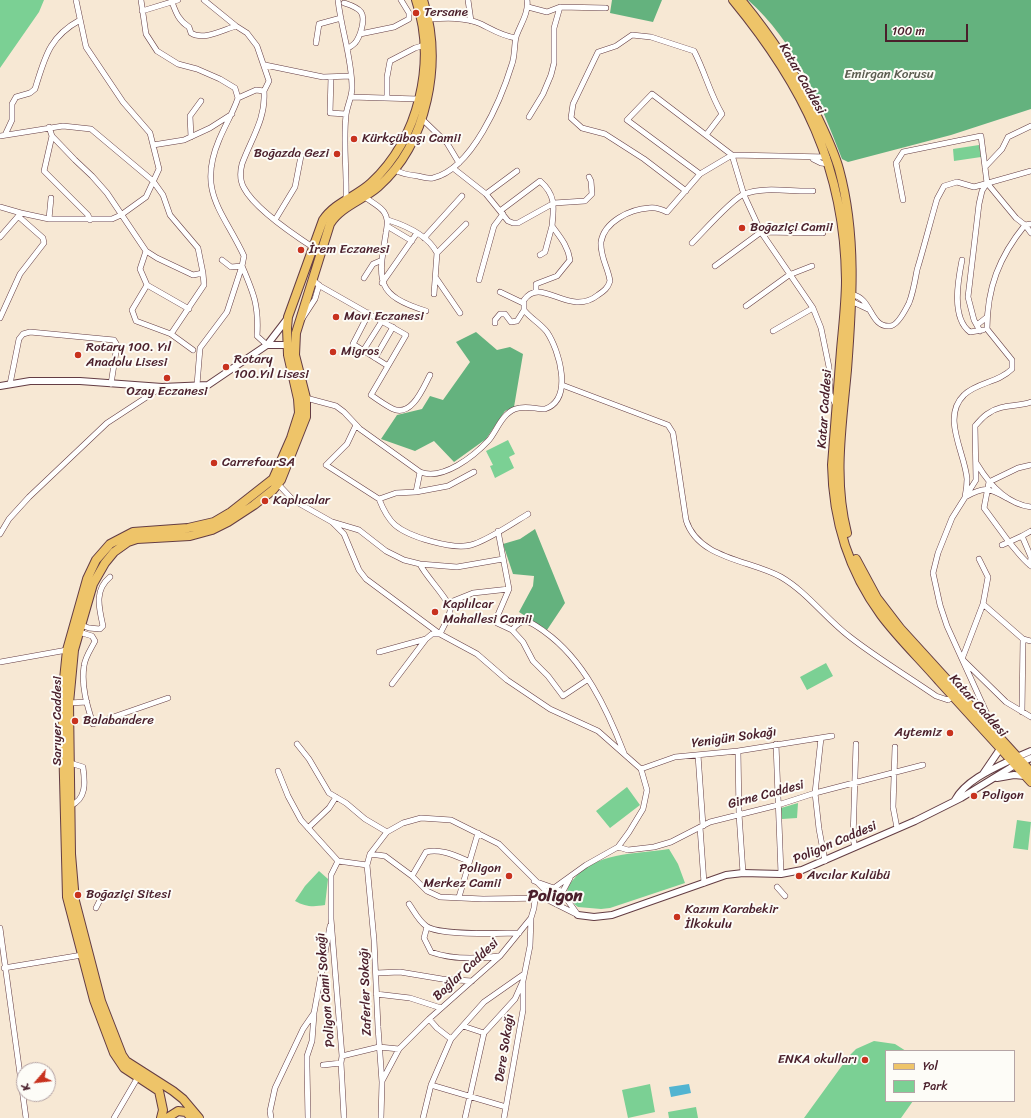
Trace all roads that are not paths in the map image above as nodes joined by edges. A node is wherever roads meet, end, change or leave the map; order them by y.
1 (76, 0) edge
2 (140, 0) edge
3 (204, 0) edge
4 (338, 0) edge
5 (401, 0) edge
6 (468, 0) edge
7 (527, 0) edge
8 (733, 0) edge
9 (741, 0) edge
10 (175, 1) edge
11 (420, 1) edge
12 (345, 2) edge
13 (528, 7) junction
14 (560, 8) junction
15 (606, 8) dead end
16 (339, 9) junction
17 (142, 11) junction
18 (341, 18) junction
19 (428, 19) junction
20 (80, 20) junction
21 (471, 21) junction
22 (236, 26) junction
23 (360, 34) junction
24 (516, 38) junction
25 (316, 43) dead end
26 (425, 45) junction
27 (347, 49) junction
28 (265, 65) junction
29 (351, 76) junction
30 (331, 77) junction
31 (264, 91) junction
32 (351, 97) junction
33 (238, 98) junction
34 (387, 98) junction
35 (418, 99) junction
36 (201, 101) dead end
37 (233, 113) junction
38 (346, 114) junction
39 (417, 116) junction
40 (529, 117) dead end
41 (1031, 126) edge
42 (49, 127) junction
43 (2, 135) edge
44 (706, 135) junction
45 (52, 136) junction
46 (191, 137) junction
47 (153, 145) junction
48 (732, 155) junction
49 (301, 156) dead end
50 (832, 159) junction
51 (459, 163) junction
52 (391, 167) junction
53 (985, 167) junction
54 (453, 168) junction
55 (517, 171) dead end
56 (1031, 171) edge
57 (700, 174) junction
58 (589, 177) dead end
59 (153, 181) junction
60 (987, 183) junction
61 (686, 191) junction
62 (812, 191) dead end
63 (363, 194) junction
64 (486, 194) junction
65 (744, 195) junction
66 (462, 196) dead end
67 (52, 198) dead end
68 (346, 200) junction
69 (903, 200) dead end
70 (554, 203) junction
71 (0, 207) edge
72 (501, 213) junction
73 (20, 214) junction
74 (121, 215) junction
75 (49, 219) junction
76 (90, 220) junction
77 (275, 220) junction
78 (388, 220) junction
79 (466, 224) dead end
80 (1031, 224) edge
81 (1025, 225) junction
82 (387, 226) junction
83 (552, 226) junction
84 (761, 232) junction
85 (823, 232) dead end
86 (417, 233) junction
87 (1031, 233) edge
88 (0, 237) edge
89 (424, 238) junction
90 (412, 241) junction
91 (692, 243) dead end
92 (314, 248) junction
93 (146, 251) junction
94 (438, 253) junction
95 (540, 255) dead end
96 (222, 260) dead end
97 (962, 260) dead end
98 (380, 261) junction
99 (242, 266) junction
100 (715, 266) dead end
101 (812, 266) dead end
102 (203, 273) junction
103 (789, 275) junction
104 (304, 276) junction
105 (364, 278) dead end
106 (436, 278) junction
107 (479, 280) dead end
108 (316, 282) junction
109 (382, 283) junction
110 (147, 285) junction
111 (536, 291) junction
112 (500, 292) dead end
113 (434, 294) dead end
114 (849, 298) junction
115 (523, 303) junction
116 (746, 306) dead end
117 (813, 308) junction
118 (189, 309) junction
119 (524, 310) junction
120 (426, 311) dead end
121 (369, 313) junction
122 (460, 313) dead end
123 (288, 317) junction
124 (987, 317) junction
125 (0, 318) edge
126 (300, 321) junction
127 (382, 321) junction
128 (495, 323) dead end
129 (977, 325) junction
130 (393, 327) junction
131 (987, 329) junction
132 (773, 331) dead end
133 (980, 331) junction
134 (296, 333) junction
135 (171, 334) junction
136 (267, 345) junction
137 (287, 345) junction
138 (193, 350) dead end
139 (363, 351) junction
140 (375, 358) junction
141 (388, 366) junction
142 (430, 375) dead end
143 (10, 384) junction
144 (110, 384) junction
145 (197, 385) junction
146 (562, 385) junction
147 (0, 386) edge
148 (162, 388) junction
149 (302, 398) junction
150 (1031, 402) edge
151 (838, 408) junction
152 (356, 425) junction
153 (976, 463) junction
154 (1031, 465) edge
155 (420, 472) junction
156 (474, 472) dead end
157 (275, 481) junction
158 (989, 482) junction
159 (987, 488) junction
160 (416, 492) junction
161 (965, 498) junction
162 (1007, 498) junction
163 (380, 499) junction
164 (1031, 507) edge
165 (528, 514) dead end
166 (332, 522) junction
167 (498, 531) junction
168 (1031, 531) edge
169 (0, 534) edge
170 (1022, 536) junction
171 (1009, 542) junction
172 (1002, 545) dead end
173 (503, 559) junction
174 (979, 559) dead end
175 (420, 564) junction
176 (1030, 565) edge
177 (110, 577) dead end
178 (509, 589) junction
179 (448, 603) junction
180 (983, 604) junction
181 (80, 628) junction
182 (512, 630) junction
183 (440, 634) junction
184 (426, 639) junction
185 (1023, 639) junction
186 (1031, 641) edge
187 (67, 650) junction
188 (379, 652) dead end
189 (962, 659) junction
190 (0, 662) edge
191 (587, 680) junction
192 (392, 684) dead end
193 (956, 694) junction
194 (168, 698) dead end
195 (86, 702) junction
196 (69, 703) junction
197 (1022, 712) junction
198 (1031, 717) edge
199 (990, 729) junction
200 (832, 736) dead end
201 (820, 738) junction
202 (297, 744) dead end
203 (776, 744) junction
204 (856, 744) dead end
205 (895, 747) dead end
206 (1000, 749) junction
207 (1031, 750) edge
208 (738, 751) junction
209 (624, 754) junction
210 (698, 755) junction
211 (1031, 758) edge
212 (1016, 761) junction
213 (70, 763) junction
214 (923, 765) dead end
215 (641, 769) junction
216 (278, 771) dead end
217 (893, 774) junction
218 (1029, 776) edge
219 (980, 777) junction
220 (990, 781) junction
221 (855, 783) junction
222 (815, 793) junction
223 (336, 797) junction
224 (955, 800) junction
225 (778, 805) junction
226 (70, 806) junction
227 (739, 814) junction
228 (701, 827) junction
229 (308, 828) junction
230 (896, 828) junction
231 (387, 832) junction
232 (478, 832) junction
233 (855, 847) junction
234 (618, 848) junction
235 (370, 854) junction
236 (338, 861) junction
237 (468, 861) junction
238 (825, 861) junction
239 (367, 865) junction
240 (743, 873) junction
241 (781, 874) junction
242 (412, 876) junction
243 (570, 877) junction
244 (534, 881) junction
245 (704, 883) junction
246 (777, 887) dead end
247 (554, 888) junction
248 (562, 893) junction
249 (548, 895) junction
250 (786, 896) dead end
251 (458, 897) junction
252 (101, 898) dead end
253 (535, 899) junction
254 (555, 903) junction
255 (409, 904) dead end
256 (96, 908) dead end
257 (578, 915) junction
258 (531, 918) junction
259 (331, 919) junction
260 (427, 927) junction
261 (0, 928) edge
262 (519, 933) junction
263 (82, 955) junction
264 (500, 956) junction
265 (4, 968) junction
266 (376, 973) junction
267 (524, 974) junction
268 (472, 981) junction
269 (523, 981) junction
270 (376, 994) junction
271 (441, 1008) junction
272 (314, 1013) junction
273 (429, 1019) junction
274 (463, 1026) junction
275 (484, 1033) junction
276 (451, 1038) junction
277 (379, 1047) junction
278 (399, 1049) junction
279 (342, 1056) junction
280 (341, 1063) junction
281 (323, 1065) dead end
282 (138, 1077) junction
283 (382, 1082) junction
284 (431, 1085) junction
285 (469, 1097) junction
286 (506, 1107) junction
287 (26, 1118) edge
288 (114, 1118) edge
289 (161, 1118) edge
290 (167, 1118) edge
291 (192, 1118) edge
292 (199, 1118) edge
293 (271, 1118) edge
294 (308, 1118) edge
295 (344, 1118) edge
296 (381, 1118) edge
297 (423, 1118) edge
298 (465, 1118) edge
299 (504, 1118) edge

1 - 20 street
2 - 17 street
3 - 22 street
4 - 16 street
5 - 23 street
6 - 21 street
7 - 13 street
8 - 50 main road, Katar Caddesi
9 - 50 main road, Katar Caddesi
10 - 17 street
10 - 22 street
11 - 19 main road, Sarıyer Caddesi
11 - 26 main road, Sarıyer Caddesi
12 - 16 street
12 - 23 street
13 - 14 street
13 - 24 street
14 - 15 street
14 - 40 street
16 - 18 street
17 - 33 street
18 - 25 street
18 - 27 street
19 - 21 street
19 - 39 main road, Sarıyer Caddesi
20 - 43 street
20 - 47 street
21 - 24 street
22 - 28 street
23 - 27 street
24 - 51 street
26 - 34 street
26 - 35 main road, Sarıyer Caddesi
27 - 29 street
28 - 30 street
28 - 31 street
29 - 30 street
29 - 32 street
30 - 38 street
31 - 33 street
31 - 77 street
32 - 34 street
32 - 38 street
33 - 37 street
34 - 35 street
35 - 39 main road, Sarıyer Caddesi
36 - 46 street
37 - 46 street
37 - 99 street
38 - 68 street
39 - 51 street
39 - 52 main road, Sarıyer Caddesi
41 - 53 street
42 - 43 street
42 - 45 street
42 - 59 street
44 - 48 street
44 - 57 street
44 - 61 street
45 - 74 street
45 - 76 street
46 - 47 street
47 - 59 street
48 - 50 street
48 - 57 street
48 - 65 street
49 - 77 street
50 - 114 main road, Katar Caddesi
51 - 54 street
52 - 54 street
52 - 63 main road, Sarıyer Caddesi
53 - 60 street
53 - 69 street
54 - 64 street
55 - 64 street
56 - 60 street
57 - 61 street
58 - 70 street
59 - 74 street
59 - 102 street
60 - 81 street
60 - 114 street
60 - 129 street
61 - 111 street
62 - 65 street
63 - 68 main road, Sarıyer Caddesi
63 - 78 street
63 - 108 main road, Sarıyer Caddesi
64 - 72 street
65 - 84 street
65 - 91 street
66 - 89 street
67 - 75 street
68 - 92 main road, Sarıyer Caddesi
70 - 72 street
70 - 72 street
70 - 83 street
71 - 73 street
72 - 107 street
73 - 75 street
73 - 88 street
73 - 125 street
74 - 76 street
74 - 93 street
75 - 76 street
77 - 92 street
78 - 82 street
78 - 86 street
79 - 94 street
80 - 81 street
81 - 87 street
81 - 124 street
82 - 90 street
82 - 98 street
83 - 95 street
83 - 111 street
84 - 85 street
84 - 100 street
84 - 103 street
86 - 89 street
86 - 90 street
89 - 94 street
90 - 109 street
92 - 104 main road, Sarıyer Caddesi
93 - 102 street
93 - 110 street
94 - 106 street
96 - 99 street
97 - 133 street
98 - 105 street
98 - 109 street
99 - 136 street
99 - 145 street
101 - 103 street
102 - 118 street
103 - 116 street
103 - 117 street
104 - 108 main road
104 - 123 main road, Sarıyer Caddesi
106 - 113 street
106 - 122 street
108 - 121 street
108 - 126 main road, Sarıyer Caddesi
109 - 120 street
110 - 118 street
110 - 135 street
111 - 115 street
112 - 115 street
114 - 151 main road, Katar Caddesi
114 - 193 main road, Katar Caddesi
115 - 119 street
117 - 132 street
117 - 151 street
118 - 135 street
119 - 128 street
119 - 146 street
121 - 127 street
121 - 139 street
123 - 126 main road
123 - 136 street
123 - 137 main road, Sarıyer Caddesi
124 - 129 street
124 - 131 street
126 - 134 main road, Sarıyer Caddesi
127 - 130 street
127 - 139 street
129 - 133 street
130 - 140 street
130 - 141 street
131 - 133 street
131 - 161 street
134 - 137 main road
134 - 149 main road, Sarıyer Caddesi
135 - 138 street
136 - 137 street
136 - 145 street
137 - 149 main road, Sarıyer Caddesi
139 - 140 street
140 - 141 street
141 - 142 street
143 - 144 street
143 - 144 street
143 - 147 street
144 - 148 street
145 - 148 street
146 - 155 street
146 - 193 street
148 - 169 street
149 - 152 street
149 - 157 main road, Sarıyer Caddesi
150 - 153 street
151 - 193 main road, Katar Caddesi
152 - 155 street
152 - 163 street
153 - 158 street
153 - 161 street
154 - 158 street
155 - 160 street
156 - 160 street
157 - 166 street
157 - 181 main road, Sarıyer Caddesi
157 - 187 main road, Sarıyer Caddesi
158 - 159 street
158 - 162 street
159 - 161 street
159 - 162 street
159 - 171 street
160 - 163 street
161 - 189 street
162 - 164 street
163 - 167 street
165 - 167 street
166 - 175 street
166 - 183 street
167 - 173 street
168 - 170 street
170 - 171 street
170 - 176 street
171 - 172 street
171 - 176 street
173 - 175 street
173 - 178 street
174 - 180 street
175 - 179 street
177 - 181 street
178 - 179 street
178 - 182 street
179 - 183 street
180 - 185 street
180 - 189 street
181 - 195 street
181 - 196 main road, Sarıyer Caddesi
182 - 191 street
182 - 191 street
183 - 184 street
183 - 209 street
184 - 188 street
184 - 192 street
185 - 186 street
185 - 197 street
187 - 190 street
187 - 263 main road, Sarıyer Caddesi
189 - 197 street
189 - 199 street
191 - 209 street
193 - 199 main road, Katar Caddesi
193 - 206 main road, Katar Caddesi
194 - 195 street
195 - 196 street
196 - 213 main road, Sarıyer Caddesi
197 - 198 street
199 - 212 main road, Katar Caddesi
200 - 201 street, Yenigün Sokağı
201 - 203 street, Yenigün Sokağı
201 - 222 street
202 - 223 street
203 - 208 street, Yenigün Sokağı
203 - 225 street
204 - 221 street
205 - 217 street
206 - 212 main road, Katar Caddesi
206 - 219 street
207 - 212 street
208 - 210 street, Yenigün Sokağı
208 - 227 street
209 - 215 street
210 - 215 street, Yenigün Sokağı
210 - 228 street
211 - 212 street
212 - 218 main road, Katar Caddesi
212 - 219 street, Poligon Caddesi
212 - 220 street, Poligon Caddesi
213 - 226 main road, Sarıyer Caddesi
213 - 226 street
214 - 217 street, Girne Caddesi
215 - 234 street
216 - 229 street
217 - 221 street, Girne Caddesi
217 - 230 street
218 - 220 street
219 - 224 street, Poligon Caddesi
220 - 224 street, Poligon Caddesi
221 - 222 street, Girne Caddesi
221 - 233 street
222 - 225 street, Girne Caddesi
222 - 238 street
223 - 229 street
223 - 231 street
224 - 230 street, Poligon Caddesi
225 - 227 street, Girne Caddesi
225 - 241 street
226 - 292 main road, Sarıyer Caddesi
227 - 228 street, Girne Caddesi
227 - 240 street
228 - 234 street, Girne Caddesi
228 - 245 street
229 - 236 street
230 - 233 street, Poligon Caddesi
231 - 232 street
231 - 235 street
232 - 237 street
232 - 244 street
233 - 238 street, Poligon Caddesi
234 - 243 street
235 - 239 street
235 - 242 street
236 - 239 street
236 - 259 street, Poligon Cami Sokağı
237 - 242 street
237 - 251 street
238 - 241 street, Poligon Caddesi
239 - 266 street, Zaferler Sokağı
240 - 241 street, Poligon Caddesi
240 - 245 street, Poligon Caddesi
242 - 251 street
243 - 247 street
243 - 248 street
244 - 247 street
244 - 249 street
245 - 257 street, Poligon Caddesi
246 - 250 street
247 - 248 street
247 - 249 street
248 - 254 street
248 - 257 street
249 - 253 street
249 - 254 street
251 - 253 street
252 - 256 street
253 - 258 street, Bağlar Caddesi
254 - 257 street
255 - 260 street
258 - 262 street, Bağlar Caddesi
258 - 267 street
259 - 272 street
259 - 279 street, Poligon Cami Sokağı
260 - 262 street
260 - 264 street
261 - 265 street
262 - 264 street, Bağlar Caddesi
263 - 265 street
263 - 282 main road, Sarıyer Caddesi
264 - 268 street, Bağlar Caddesi
265 - 287 street
266 - 268 street
266 - 270 street, Zaferler Sokağı
267 - 269 street
267 - 274 street
268 - 271 street, Bağlar Caddesi
269 - 275 street
269 - 286 street, Dere Sokağı
270 - 271 street
270 - 277 street, Zaferler Sokağı
271 - 273 street, Bağlar Caddesi
272 - 293 street
272 - 294 street
273 - 276 street
273 - 278 street, Bağlar Caddesi
274 - 275 street
274 - 276 street
275 - 285 street
276 - 284 street
277 - 278 street
277 - 279 street
277 - 283 street, Zaferler Sokağı
278 - 283 street, Bağlar Caddesi
279 - 280 street, Poligon Cami Sokağı
280 - 281 street
280 - 295 street, Poligon Cami Sokağı
282 - 288 street
282 - 289 main road, Sarıyer Caddesi
283 - 296 street, Zaferler Sokağı
284 - 285 street
284 - 297 street
285 - 286 street
285 - 298 street
286 - 299 street, Dere Sokağı
290 - 291 main road

